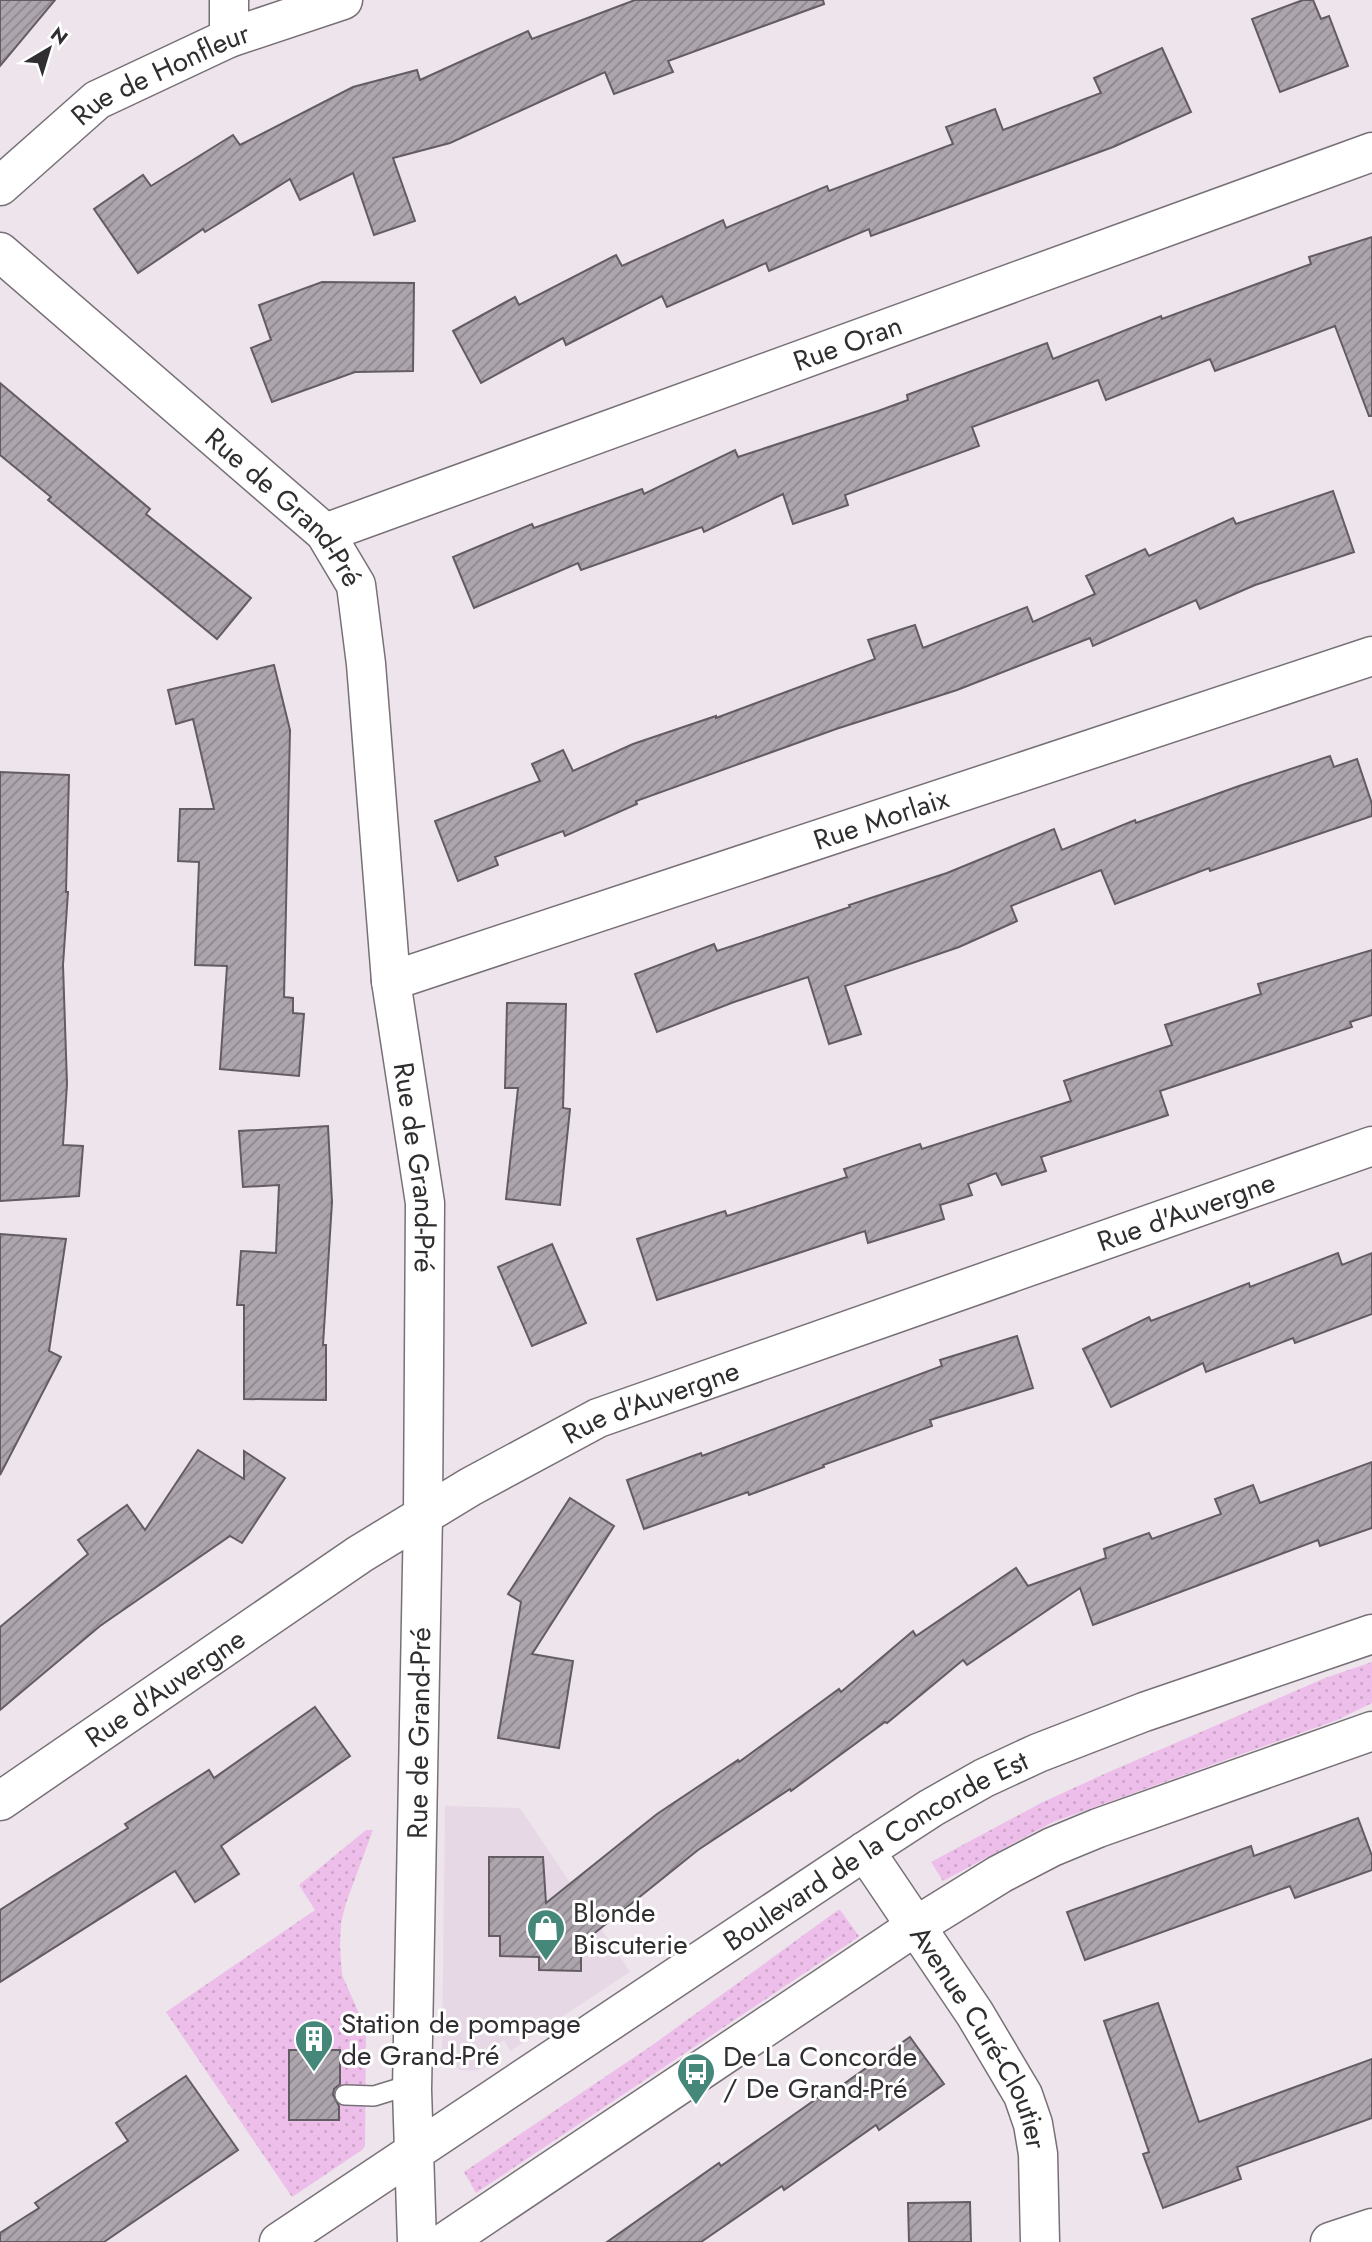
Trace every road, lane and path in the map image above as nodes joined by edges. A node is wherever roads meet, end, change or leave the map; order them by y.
1 (229, 0) edge
2 (343, 0) edge
3 (229, 38) junction
4 (1372, 152) edge
5 (0, 186) edge
6 (0, 252) edge
7 (325, 533) junction
8 (1372, 656) edge
9 (391, 981) junction
10 (1372, 1146) edge
11 (423, 1515) junction
12 (1372, 1634) edge
13 (1372, 1731) edge
14 (0, 1801) edge
15 (865, 1851) junction
16 (916, 1926) junction
17 (412, 2084) junction
18 (345, 2095) dead end
19 (414, 2152) junction
20 (1372, 2228) edge
21 (279, 2242) edge
22 (417, 2242) edge
23 (445, 2242) edge
24 (1041, 2242) edge
25 (1330, 2242) edge

1 - 3 street
2 - 3 street, Rue de Honfleur
3 - 5 street, Rue de Honfleur
4 - 7 street, Rue Oran
6 - 7 street, Rue de Grand-Pré
7 - 9 street, Rue de Grand-Pré
8 - 9 street, Rue Morlaix
9 - 11 street, Rue de Grand-Pré
10 - 11 street, Rue d'Auvergne
11 - 14 street, Rue d'Auvergne
11 - 17 street, Rue de Grand-Pré
12 - 15 street, Boulevard de la Concorde Est
13 - 16 street
15 - 16 street, Avenue Curé-Cloutier
15 - 19 street, Boulevard de la Concorde Est
16 - 23 street
16 - 24 street, Avenue Curé-Cloutier
17 - 18 lane
17 - 19 street, Rue de Grand-Pré
19 - 21 street, Boulevard de la Concorde Est
19 - 22 street, Rue de Grand-Pré
20 - 25 street

